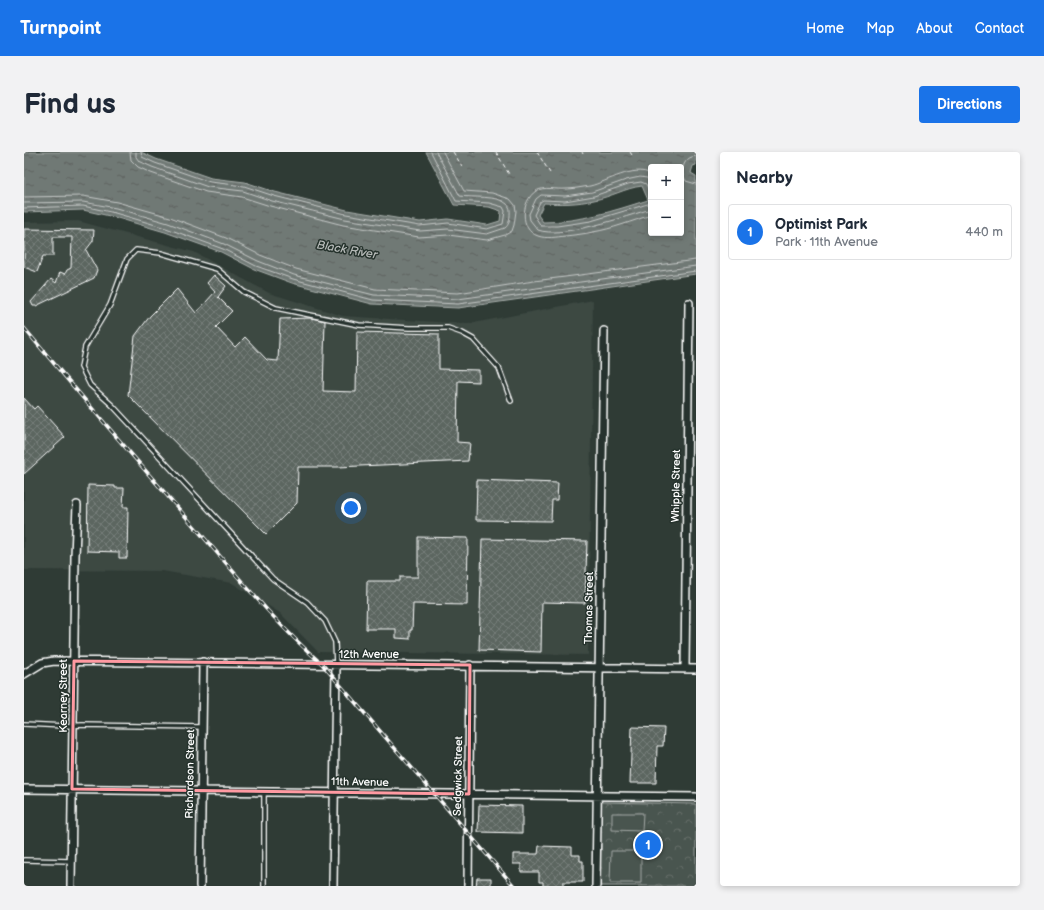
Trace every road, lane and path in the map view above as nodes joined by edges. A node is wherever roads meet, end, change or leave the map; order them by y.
1 (453, 152) edge
2 (496, 152) edge
3 (537, 152) edge
4 (630, 152) edge
5 (632, 155) dead end
6 (462, 166) dead end
7 (550, 173) dead end
8 (509, 174) dead end
9 (689, 303) dead end
10 (604, 331) dead end
11 (511, 401) dead end
12 (77, 505) dead end
13 (74, 661) junction
14 (203, 662) junction
15 (336, 665) junction
16 (470, 665) junction
17 (599, 668) junction
18 (685, 669) junction
19 (696, 669) edge
20 (24, 674) edge
21 (24, 724) edge
22 (74, 725) junction
23 (202, 727) junction
24 (24, 789) edge
25 (72, 789) junction
26 (201, 790) junction
27 (264, 791) junction
28 (335, 792) junction
29 (469, 794) junction
30 (597, 796) junction
31 (696, 797) edge
32 (24, 860) edge
33 (72, 860) junction
34 (71, 886) edge
35 (200, 886) edge
36 (264, 886) edge
37 (333, 886) edge
38 (468, 886) edge
39 (596, 886) edge

1 - 6 path
2 - 8 path
3 - 7 path
4 - 5 path
9 - 18 street, Whipple Street
10 - 17 street, Thomas Street
11 - 15 lane
12 - 13 street, Kearney Street
13 - 14 street, 12th Avenue
13 - 20 street, 12th Avenue
13 - 22 street, Kearney Street
14 - 15 street, 12th Avenue
14 - 23 street, Richardson Street
15 - 16 street, 12th Avenue
15 - 28 street
16 - 17 street, 12th Avenue
16 - 29 street, Sedgwick Street
17 - 18 street, 12th Avenue
17 - 30 street, Thomas Street
18 - 19 street, 12th Avenue
21 - 22 lane
22 - 23 lane
22 - 25 street, Kearney Street
23 - 26 street, Richardson Street
24 - 25 street, 11th Avenue
25 - 26 street, 11th Avenue
25 - 33 street, Kearney Street
26 - 27 street, 11th Avenue
26 - 35 street, Richardson Street
27 - 28 street, 11th Avenue
27 - 36 lane
28 - 29 street, 11th Avenue
28 - 37 street
29 - 30 street, 11th Avenue
29 - 38 street, Sedgwick Street
30 - 31 street, 11th Avenue
30 - 39 street, Thomas Street
32 - 33 lane
33 - 34 street, Kearney Street

